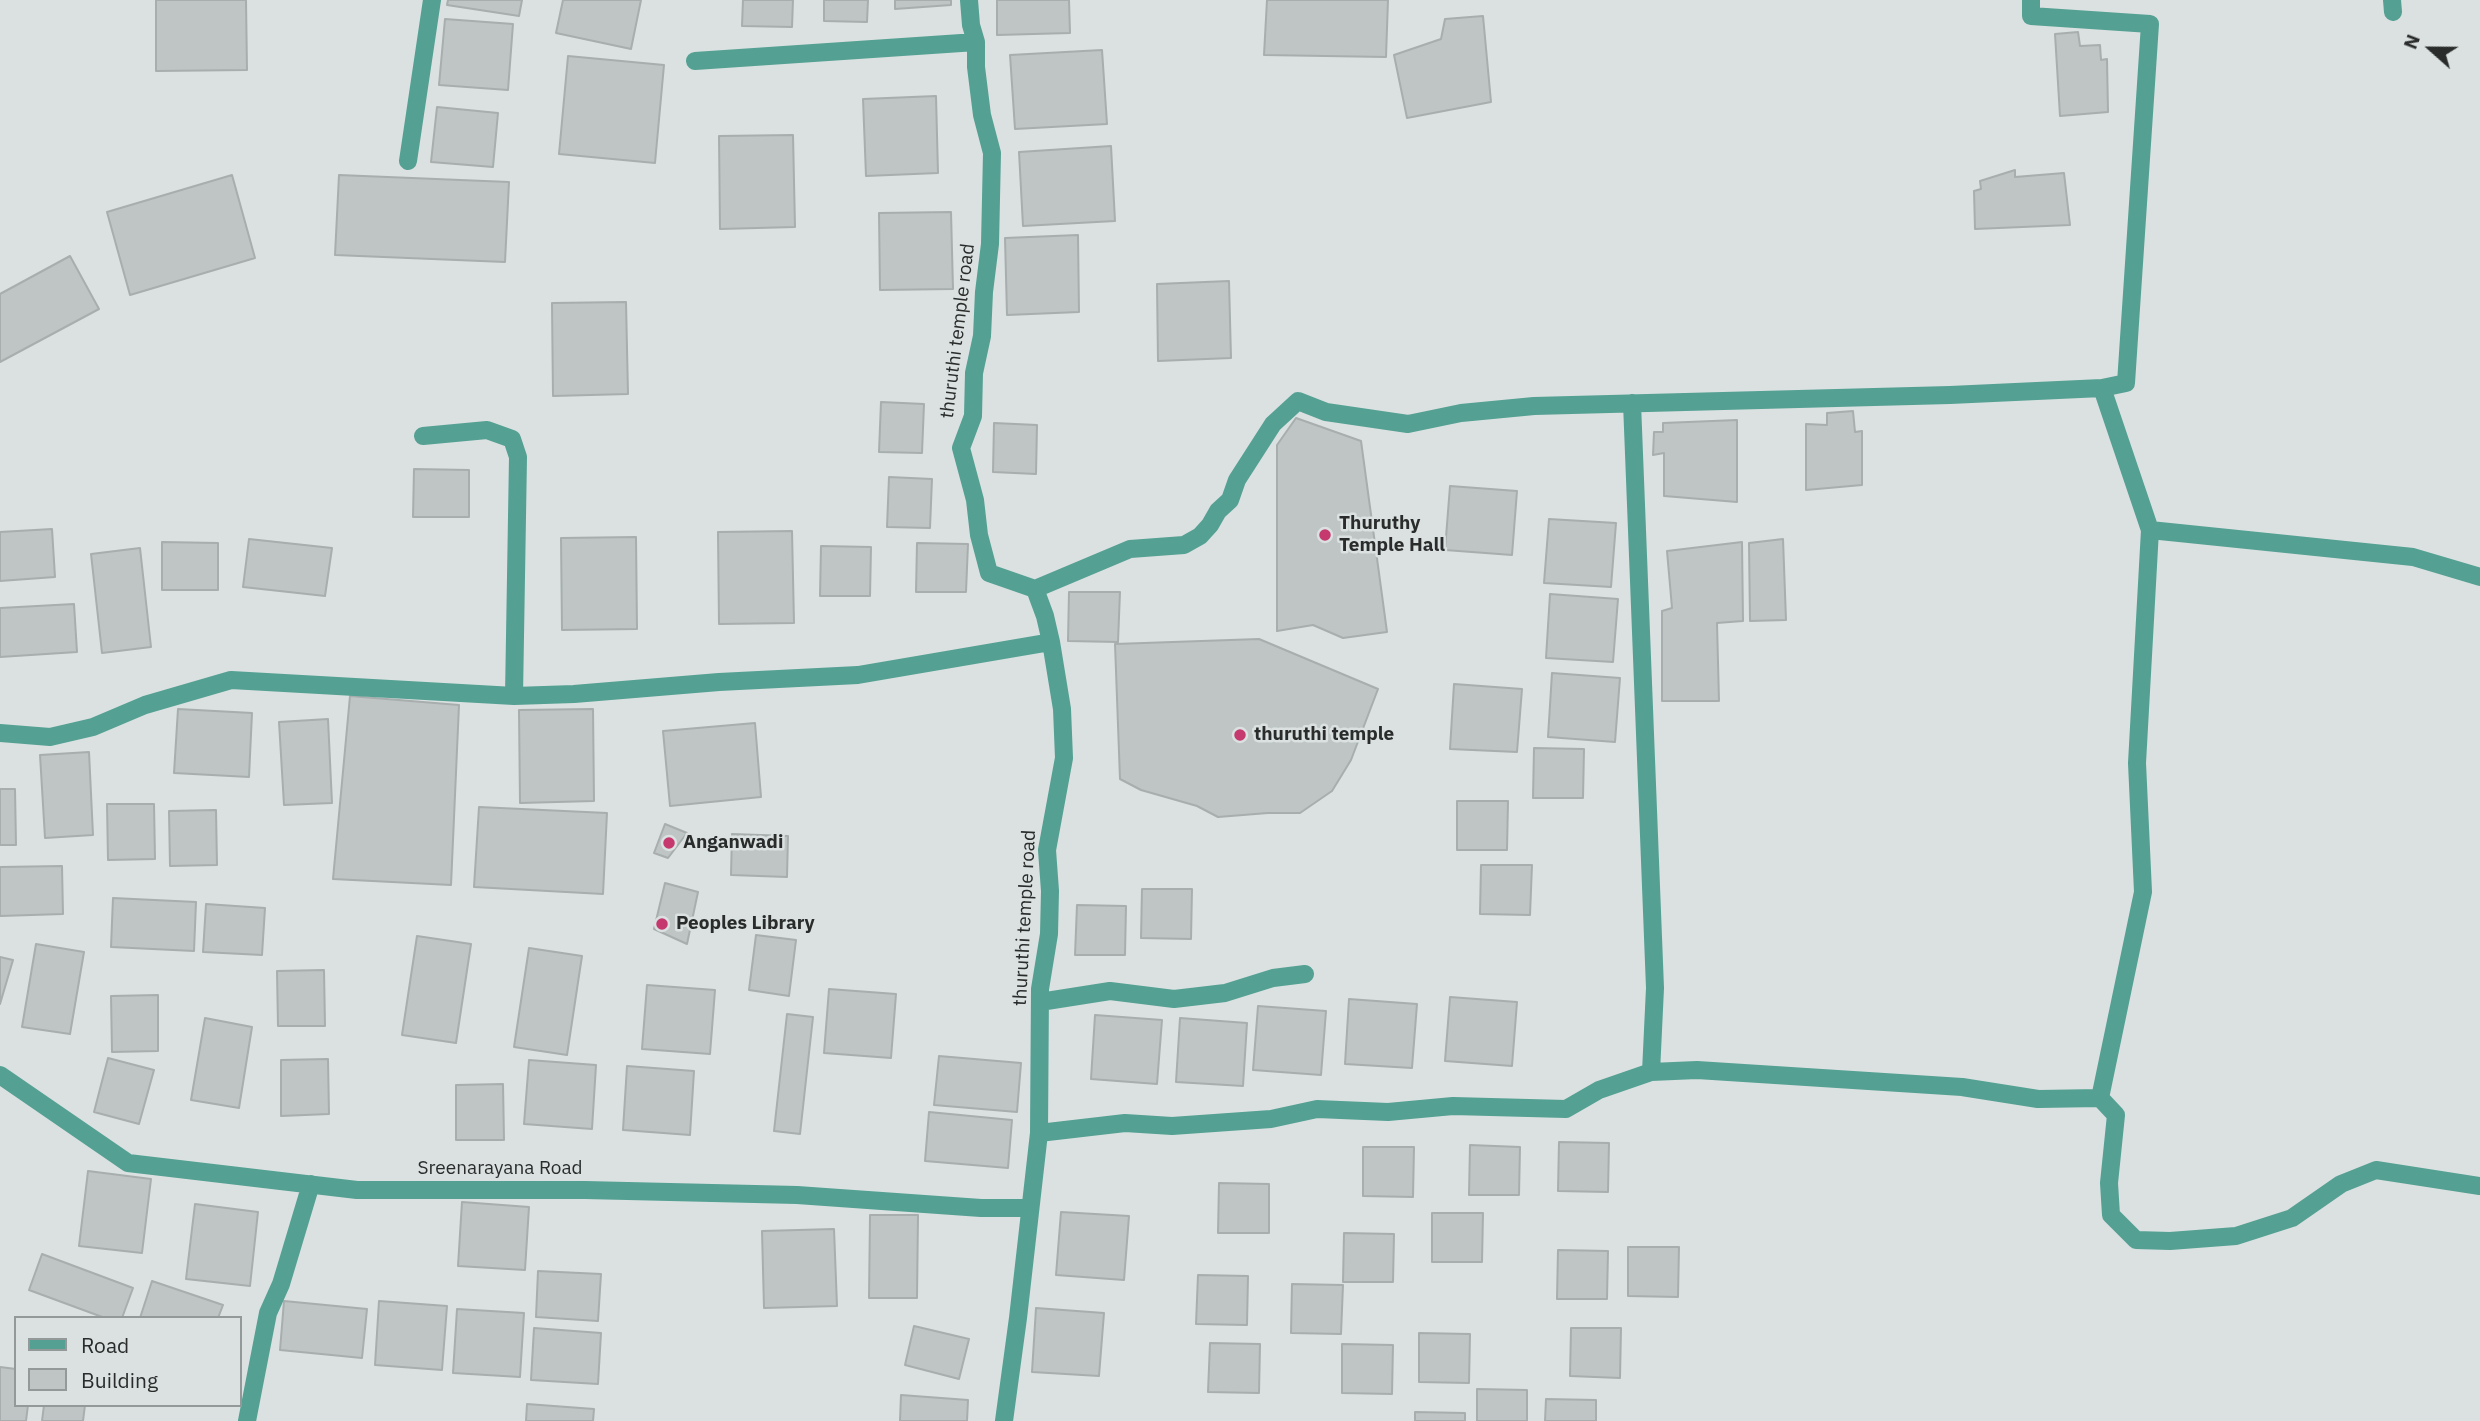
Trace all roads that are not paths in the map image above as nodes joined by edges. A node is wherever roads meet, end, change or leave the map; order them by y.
1 (432, 0) edge
2 (969, 0) edge
3 (2031, 0) edge
4 (976, 42) junction
5 (695, 61) dead end
6 (408, 161) dead end
7 (2102, 388) junction
8 (1632, 403) junction
9 (423, 436) dead end
10 (2150, 530) junction
11 (2480, 577) edge
12 (1035, 589) junction
13 (1051, 642) junction
14 (514, 696) junction
15 (0, 733) edge
16 (1305, 974) dead end
17 (1040, 1002) junction
18 (1651, 1072) junction
19 (0, 1075) edge
20 (2100, 1098) junction
21 (1039, 1133) junction
22 (311, 1184) junction
23 (2480, 1186) edge
24 (1029, 1208) junction
25 (247, 1421) edge
26 (1003, 1421) edge

1 - 6 street
2 - 4 street, thuruthi temple road
3 - 7 street
4 - 5 street
4 - 12 street, thuruthi temple road
7 - 8 street
7 - 10 street
8 - 12 street
8 - 18 street
9 - 14 street
10 - 11 street
10 - 20 street
12 - 13 street, thuruthi temple road
13 - 14 street
13 - 17 street, thuruthi temple road
14 - 15 street
16 - 17 street
17 - 21 street, thuruthi temple road
18 - 20 street
18 - 21 street
19 - 22 street, Sreenarayana Road
20 - 23 street
21 - 24 street, thuruthi temple road
22 - 24 street, Sreenarayana Road
22 - 25 street
24 - 26 street, thuruthi temple road

